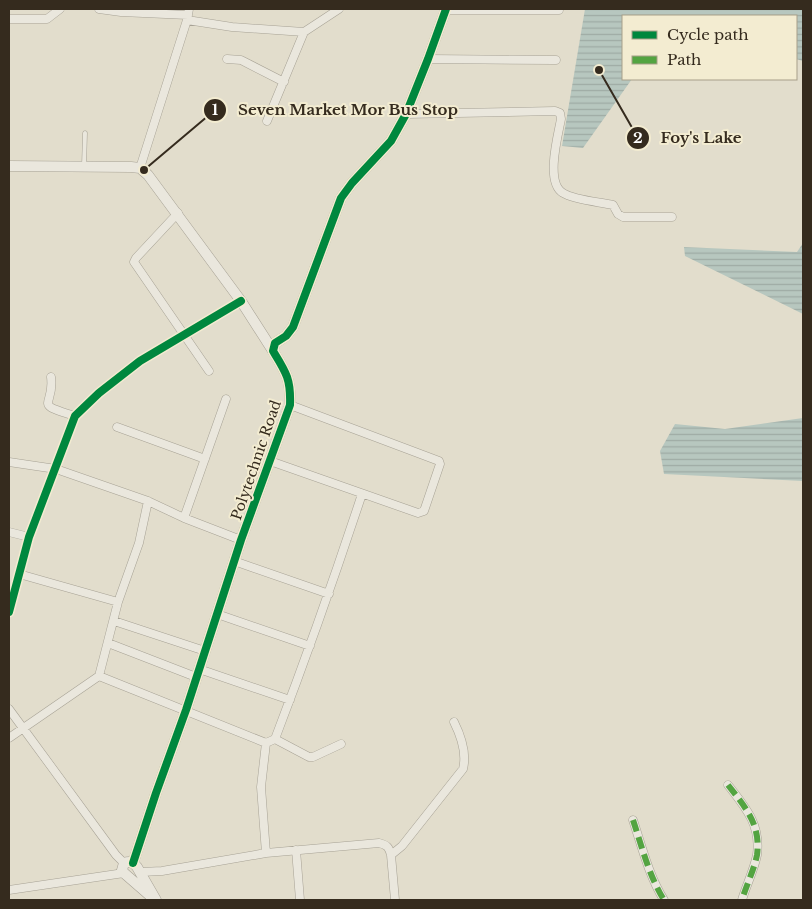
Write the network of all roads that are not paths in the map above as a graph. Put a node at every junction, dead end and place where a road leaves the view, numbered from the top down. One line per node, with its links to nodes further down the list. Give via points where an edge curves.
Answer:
1 (60, 9): 7 (street, via 47,19)
2 (99, 9): 6 (street)
3 (339, 9): 8 (street)
4 (446, 9): 5 (street); 10 (street)
5 (559, 10)
6 (188, 15): 8 (street, via 232,27); 18 (street)
7 (9, 19)
8 (304, 32): 12 (street)
9 (227, 59): 12 (street, via 241,60)
10 (428, 59): 11 (street); 13 (street)
11 (556, 60)
12 (284, 82): 14 (street)
13 (406, 114): 20 (street, via 555,111 560,113 561,119 553,156 556,186 562,193 613,205 623,217); 23 (street, via 391,141 341,198 293,327 275,343)
14 (267, 121)
15 (85, 133): 17 (lane)
16 (9, 166): 17 (street)
17 (84, 166): 18 (street)
18 (140, 168): 19 (street, Polytechnic Road)
19 (178, 213): 21 (street, Polytechnic Road); 22 (street, via 134,262)
20 (672, 217)
21 (240, 301): 22 (street); 23 (street, Polytechnic Road)
22 (183, 334): 24 (street); 28 (street, via 140,360)
23 (273, 351): 27 (street, Polytechnic Road, via 287,372 291,388)
24 (209, 371)
25 (51, 377): 28 (street, via 48,406)
26 (226, 398): 30 (street)
27 (290, 405): 31 (street, Polytechnic Road); 34 (street, via 439,461 421,513)
28 (75, 416): 33 (street)
29 (117, 427): 30 (street)
30 (205, 459): 36 (street)
31 (270, 461): 34 (street); 39 (street, Polytechnic Road)
32 (9, 462): 33 (street)
33 (56, 469): 35 (street); 38 (street)
34 (362, 494): 42 (street)
35 (148, 501): 36 (street); 43 (street, via 139,543)
36 (184, 518): 39 (street)
37 (9, 532): 38 (street)
38 (30, 537): 41 (street)
39 (241, 540): 40 (street, Polytechnic Road)
40 (234, 561): 42 (street); 45 (street, Polytechnic Road)
41 (19, 574): 43 (street); 44 (street)
42 (329, 594): 48 (street)
43 (118, 602): 46 (street)
44 (9, 612)
45 (217, 614): 48 (street); 49 (street, Polytechnic Road)
46 (114, 621): 47 (street); 49 (street)
47 (108, 643): 50 (street); 51 (street)
48 (310, 646): 52 (street)
49 (205, 651): 50 (street, Polytechnic Road)
50 (198, 673): 52 (street); 54 (street, Polytechnic Road)
51 (99, 676): 54 (street); 56 (street)
52 (290, 700): 58 (street)
53 (9, 709): 56 (street)
54 (186, 710): 59 (street); 66 (street, Polytechnic Road)
55 (454, 722): 65 (street, via 462,742 463,769 402,846)
56 (22, 727): 57 (street); 66 (street)
57 (9, 738)
58 (275, 739): 59 (street); 60 (street, via 313,757)
59 (266, 744): 64 (street, via 261,787)
60 (341, 744)
61 (728, 785): 73 (street, via 746,808 757,832 756,856)
62 (634, 820): 72 (street, via 651,873)
63 (296, 850): 64 (street); 65 (street, via 379,843 385,844); 70 (street)
64 (266, 853): 67 (street)
65 (391, 855): 71 (street)
66 (127, 866): 67 (street); 68 (street); 69 (street)
67 (140, 872): 69 (street)
68 (9, 890)
69 (156, 900)
70 (300, 900)
71 (395, 900)
72 (664, 900)
73 (742, 900)

